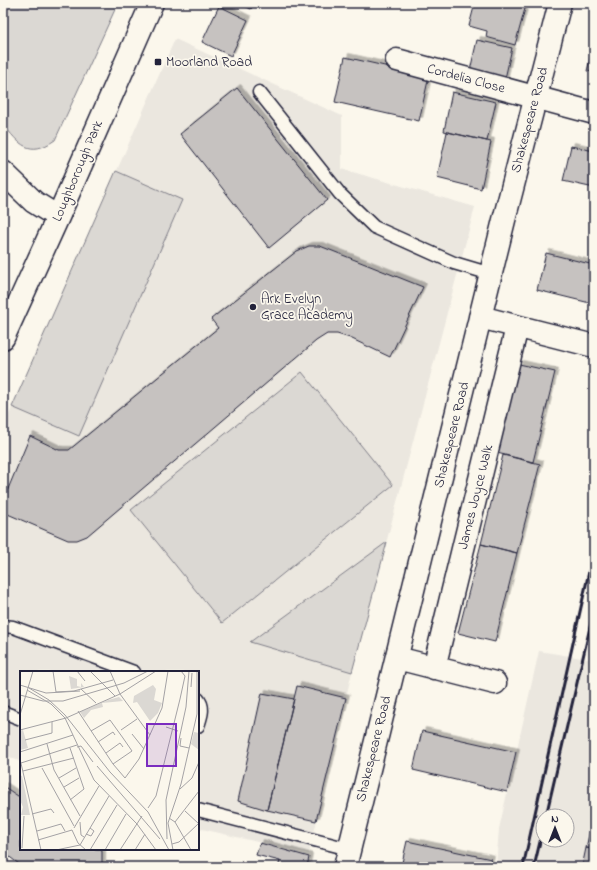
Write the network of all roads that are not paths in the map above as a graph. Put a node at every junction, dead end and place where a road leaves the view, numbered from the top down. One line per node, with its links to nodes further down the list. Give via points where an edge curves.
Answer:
1 (152, 3): 8 (street, Loughborough Park)
2 (560, 3): 5 (street, Shakespeare Road)
3 (397, 60): 5 (street, Cordelia Close)
4 (259, 92): 9 (lane, via 340,194 374,227 454,262)
5 (536, 97): 6 (street, Cordelia Close); 9 (street, Shakespeare Road)
6 (594, 113)
7 (3, 172): 8 (street, via 34,202)
8 (58, 217): 12 (street, Loughborough Park)
9 (491, 274): 10 (street, Shakespeare Road)
10 (480, 317): 11 (street); 15 (street, Shakespeare Road)
11 (517, 327): 13 (street); 16 (street, James Joyce Walk)
12 (3, 338)
13 (594, 346)
14 (3, 626): 17 (lane, via 13,627)
15 (397, 658): 16 (street); 24 (street, Shakespeare Road)
16 (434, 668): 18 (street)
17 (131, 671)
18 (495, 683)
19 (199, 700): 22 (lane, via 203,710)
20 (3, 712): 21 (lane)
21 (20, 719)
22 (199, 723)
23 (199, 810): 24 (lane)
24 (347, 858)

